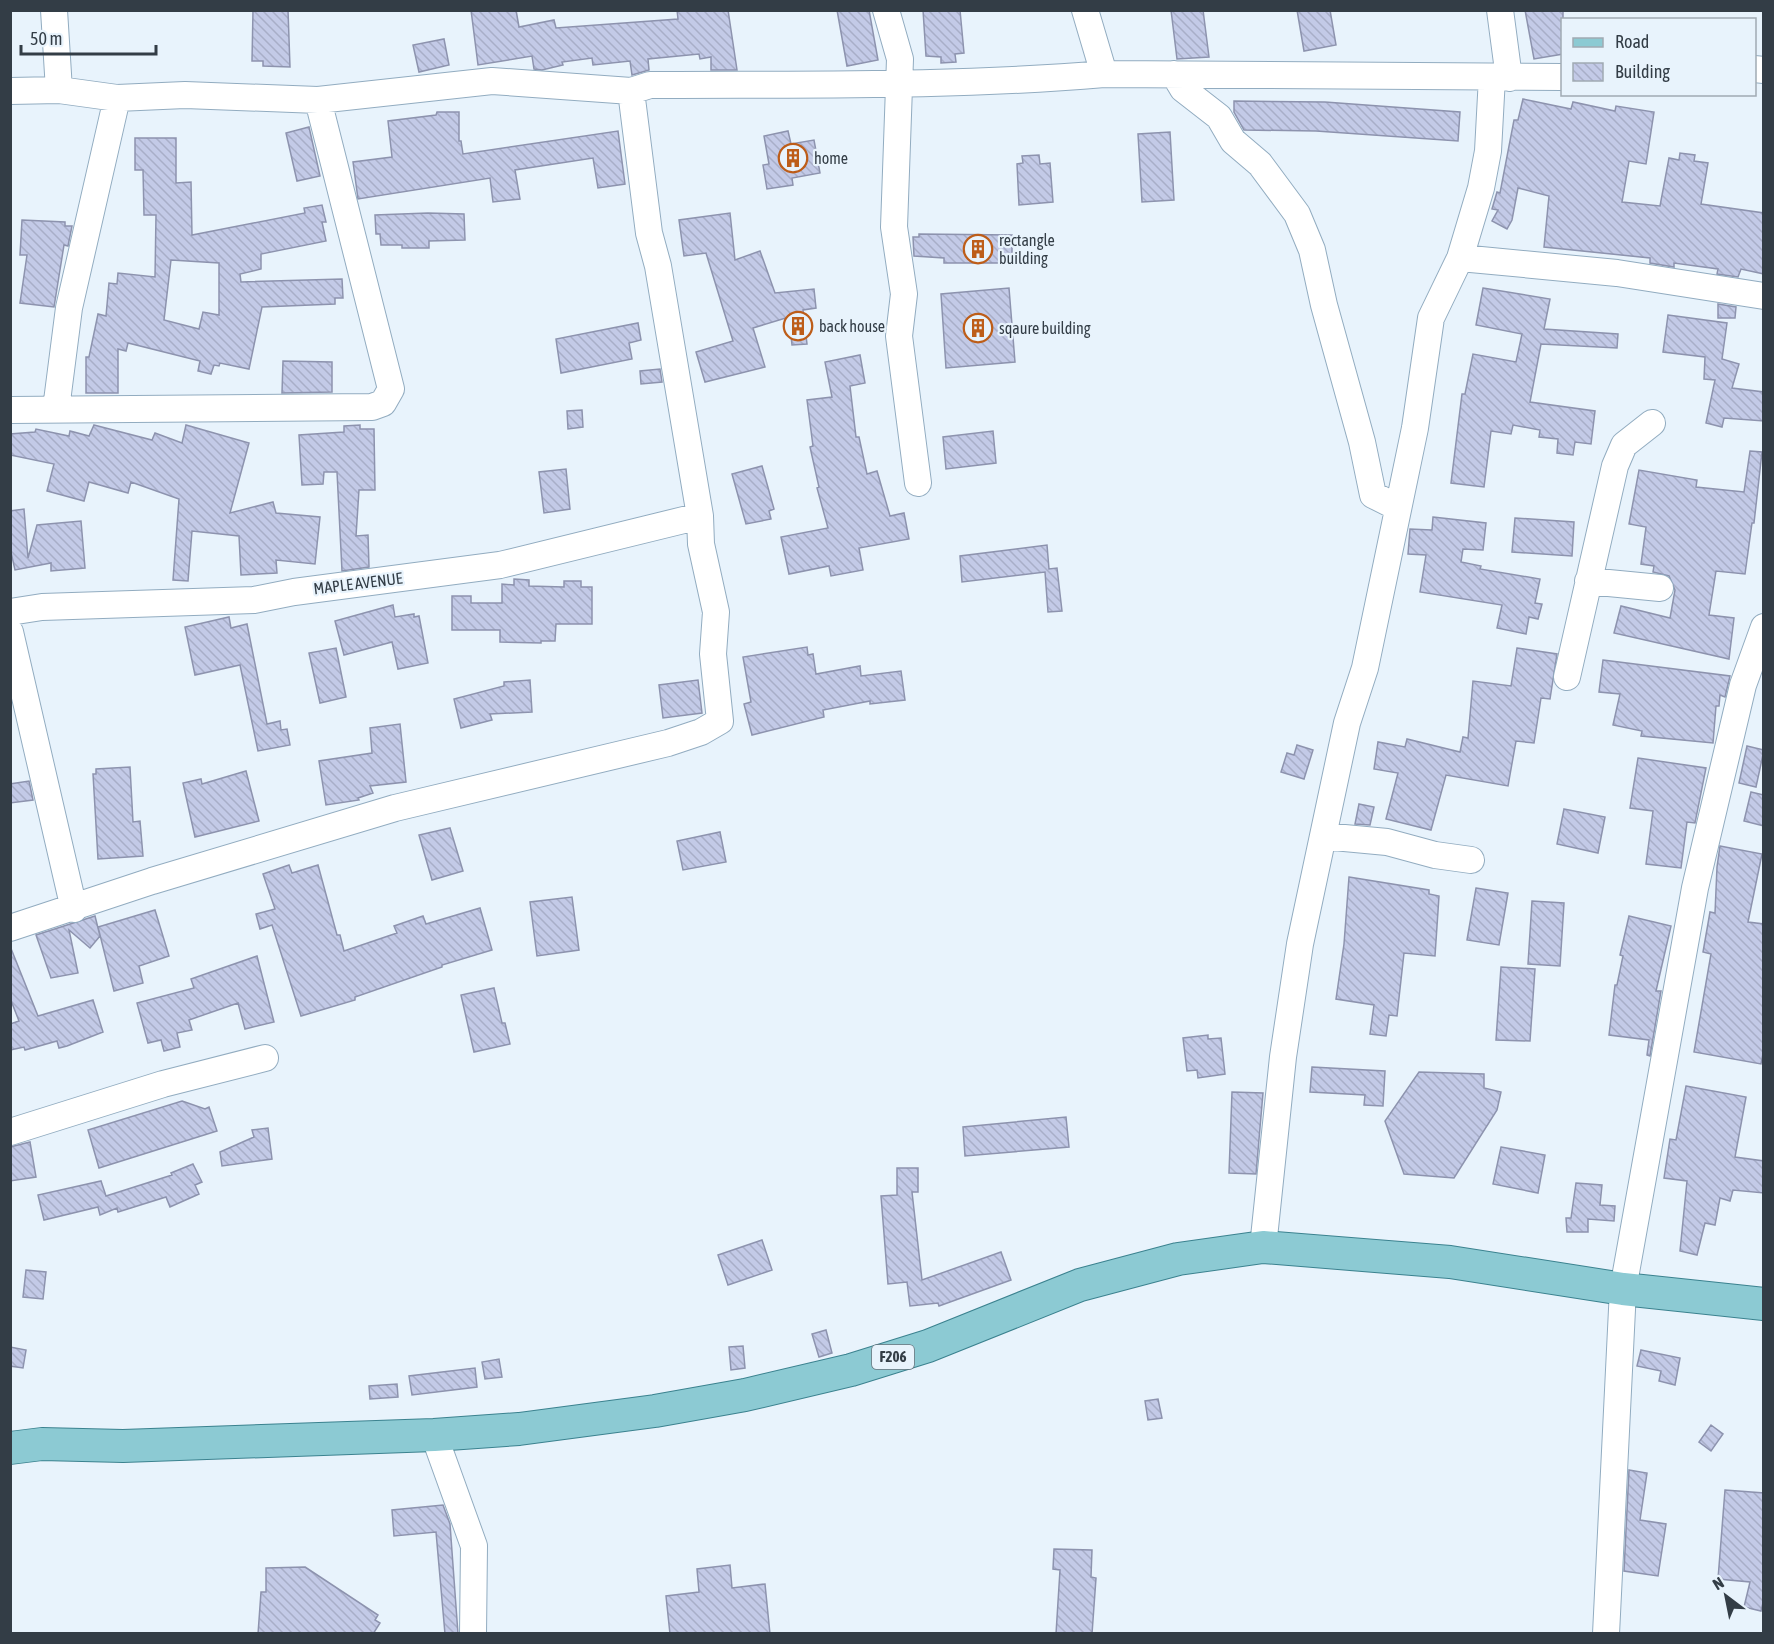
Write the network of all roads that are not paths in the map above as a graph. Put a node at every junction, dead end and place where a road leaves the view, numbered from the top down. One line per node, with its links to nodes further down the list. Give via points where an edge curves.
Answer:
1 (54, 10): 10 (street)
2 (886, 10): 9 (street, via 900,59)
3 (1086, 10): 5 (street)
4 (1500, 10): 7 (street)
5 (1104, 74): 6 (street); 9 (street)
6 (1174, 74): 7 (street); 21 (street, via 1183,88 1219,117 1233,141 1260,164 1297,214 1312,250 1373,495)
7 (1500, 77): 8 (street); 15 (street, via 1488,151)
8 (1561, 77)
9 (901, 84): 12 (street, via 650,85); 20 (street, via 894,227 904,294 899,336)
10 (59, 90): 11 (street); 13 (street)
11 (10, 91)
12 (631, 91): 14 (street, via 492,81); 22 (street, via 649,233 658,266)
13 (117, 98): 14 (street, via 185,95); 17 (street, via 69,308)
14 (318, 100): 17 (street, via 391,388 383,403 372,407)
15 (1460, 258): 16 (street, via 1617,273); 21 (street, via 1431,318 1415,428)
16 (1764, 297)
17 (56, 409): 18 (street)
18 (10, 410)
19 (1652, 423): 23 (street, via 1624,445 1615,466)
20 (918, 483)
21 (1397, 507): 29 (street, via 1365,668 1347,723)
22 (700, 516): 25 (street, MAPLE AVENUE, via 500,564 294,591 254,600 42,606); 31 (street, via 701,544 716,612 713,654 720,721 712,727 668,743 395,808 152,881)
23 (1588, 581): 24 (street); 28 (street)
24 (1660, 588)
25 (10, 612)
26 (1764, 627): 36 (street, via 1743,685 1695,888)
27 (10, 632): 31 (street)
28 (1567, 677)
29 (1323, 836): 30 (street, via 1387,842); 35 (street, via 1300,944 1283,1058)
30 (1471, 860)
31 (74, 909): 32 (street)
32 (10, 928)
33 (265, 1058): 34 (street, via 163,1084)
34 (10, 1132)
35 (1263, 1247): 36 (main road, F206, via 1450,1262); 38 (main road, F206, via 1178,1259 1080,1285 928,1346 851,1370 745,1395 577,1422)
36 (1623, 1289): 37 (main road, F206); 41 (street)
37 (1764, 1304)
38 (434, 1435): 39 (main road, F206, via 123,1446 42,1444); 40 (street, via 474,1546)
39 (10, 1448)
40 (473, 1634)
41 (1606, 1634)

